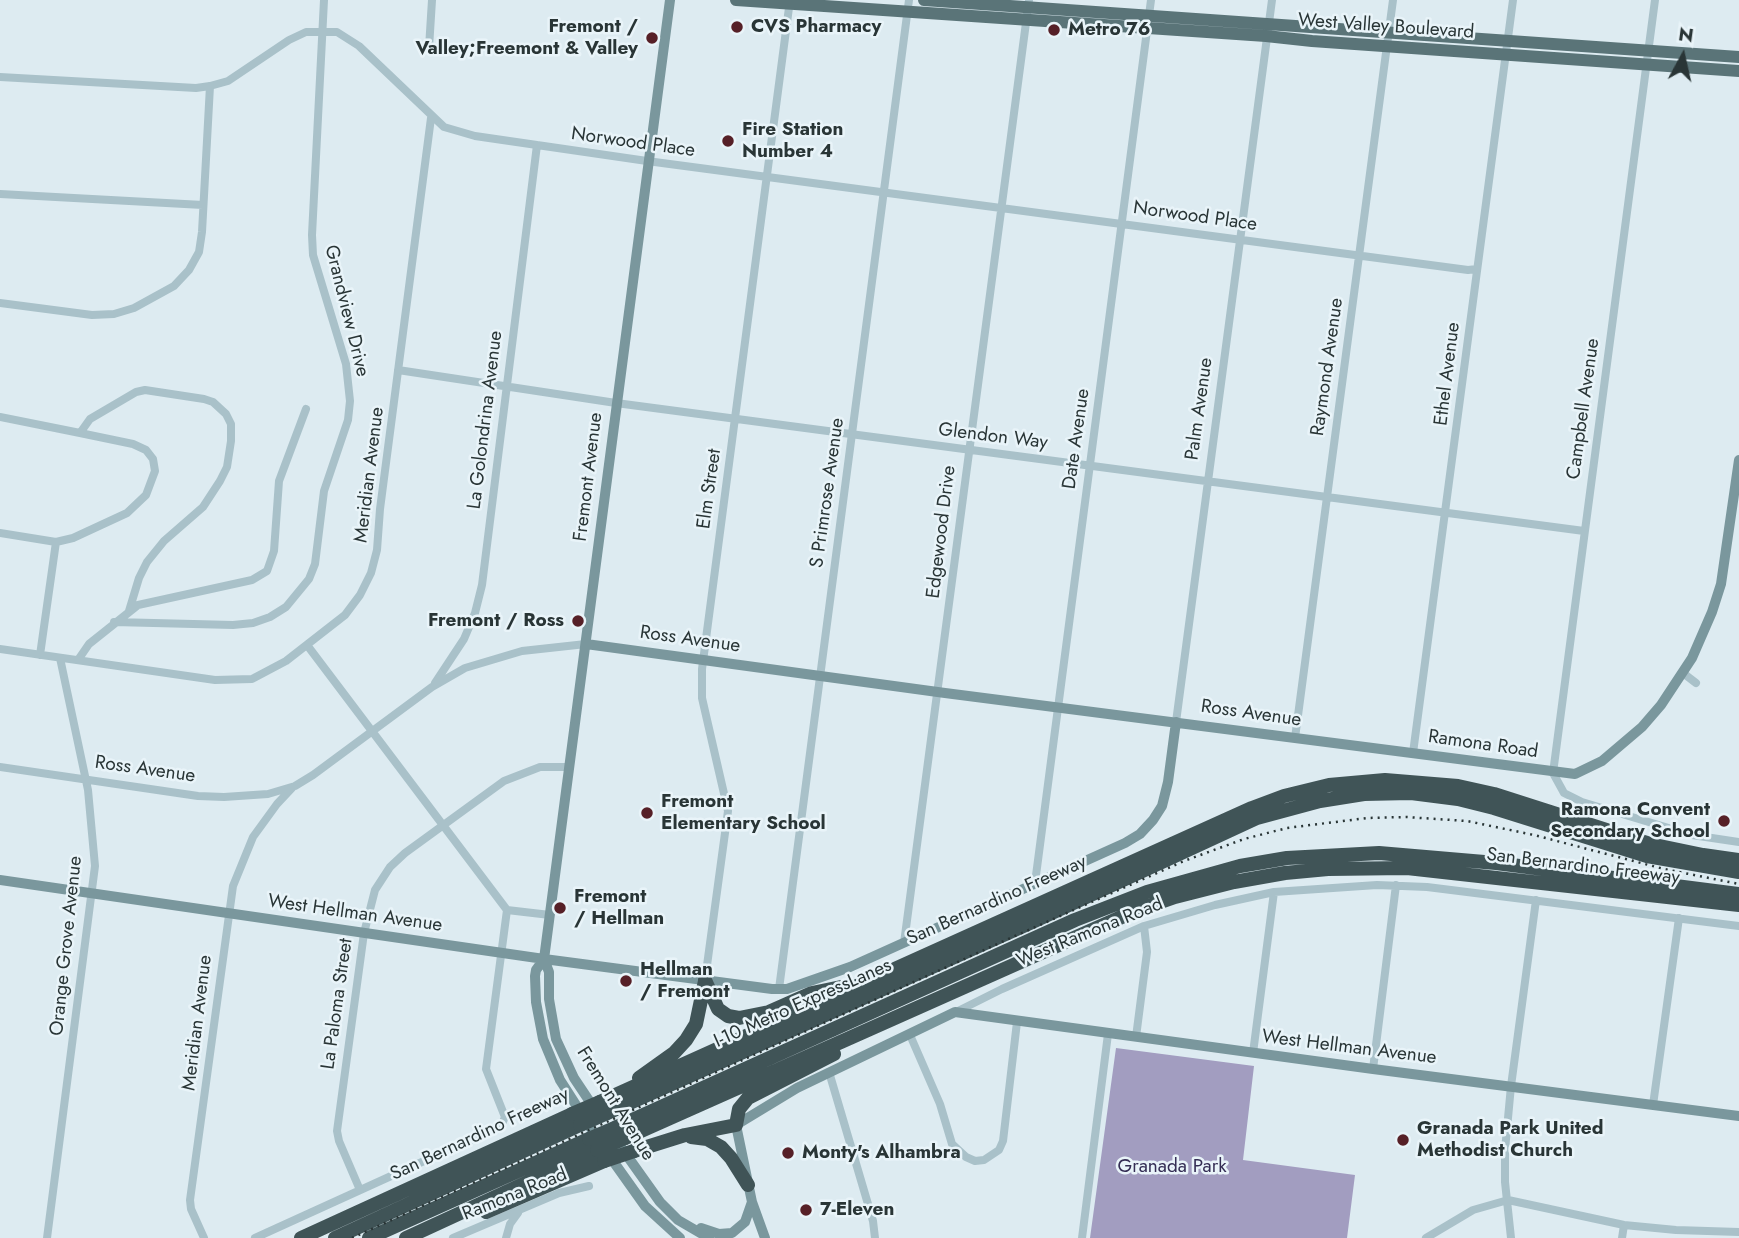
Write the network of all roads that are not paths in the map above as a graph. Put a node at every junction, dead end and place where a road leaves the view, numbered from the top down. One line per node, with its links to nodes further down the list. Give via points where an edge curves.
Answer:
1 (324, 0): 17 (street, Grandview Drive)
2 (432, 0): 21 (street)
3 (670, 0): 31 (street, Fremont Avenue)
4 (736, 0): 11 (main road, West Valley Boulevard)
5 (924, 0): 13 (main road, West Valley Boulevard)
6 (1151, 0): 14 (street, Date Avenue)
7 (1272, 0): 16 (street, Palm Avenue)
8 (1393, 0): 18 (street, Raymond Avenue)
9 (1513, 0): 19 (street, Ethel Avenue)
10 (1656, 0): 22 (street, Campbell Avenue)
11 (790, 2): 12 (main road, West Valley Boulevard); 32 (street, Elm Street)
12 (908, 6): 13 (main road, West Valley Boulevard); 33 (street, S Primrose Avenue)
13 (1027, 9): 14 (main road, West Valley Boulevard); 15 (main road, West Valley Boulevard); 36 (street, Edgewood Drive)
14 (1150, 15): 15 (street, Date Avenue); 16 (main road, West Valley Boulevard)
15 (1148, 29): 16 (main road, West Valley Boulevard); 37 (street, Date Avenue)
16 (1268, 29): 18 (main road, West Valley Boulevard); 20 (main road, West Valley Boulevard); 38 (street, Palm Avenue)
17 (322, 32): 28 (street, via 306,32 289,40 235,77); 29 (street, Norwood Place, via 337,32 359,46); 61 (street, Grandview Drive, via 313,255 346,364 350,401 324,491 316,564 286,607 253,623)
18 (1388, 32): 19 (main road, West Valley Boulevard); 20 (street, Raymond Avenue)
19 (1508, 41): 22 (main road, West Valley Boulevard); 23 (street, Ethel Avenue)
20 (1386, 47): 23 (main road, West Valley Boulevard); 39 (street, Raymond Avenue)
21 (429, 48)
22 (1649, 49): 24 (main road, West Valley Boulevard); 25 (street, Campbell Avenue)
23 (1506, 55): 25 (main road, West Valley Boulevard); 40 (street, Ethel Avenue)
24 (1739, 57)
25 (1646, 65): 26 (main road, West Valley Boulevard); 57 (street, Campbell Avenue)
26 (1739, 71)
27 (0, 77): 28 (street)
28 (210, 86): 35 (street)
29 (431, 118): 30 (street, Norwood Place, via 457,132); 42 (street, Meridian Avenue)
30 (537, 145): 31 (street, Norwood Place); 43 (street, La Golondrina Avenue)
31 (648, 161): 32 (street, Norwood Place); 44 (street, Fremont Avenue)
32 (767, 176): 33 (street, Norwood Place); 47 (street, Elm Street)
33 (884, 192): 36 (street, Norwood Place); 49 (street, S Primrose Avenue)
34 (0, 194): 35 (street)
35 (203, 205): 41 (street, via 199,252 189,270 174,286 134,308 92,315)
36 (1001, 207): 37 (street, Norwood Place); 50 (street, Edgewood Drive)
37 (1122, 223): 38 (street, Norwood Place); 52 (street, Date Avenue)
38 (1241, 239): 39 (street, Norwood Place); 54 (street, Palm Avenue)
39 (1359, 255): 40 (street, Norwood Place); 55 (street, Raymond Avenue)
40 (1478, 269): 56 (street, Ethel Avenue)
41 (0, 303)
42 (398, 370): 43 (street, Glendon Way); 63 (street, Meridian Avenue, via 371,573 345,615)
43 (506, 387): 44 (street, Glendon Way); 72 (street, La Golondrina Avenue, via 482,585 475,613 449,665)
44 (616, 403): 47 (street, Glendon Way); 62 (street, Fremont Avenue)
45 (306, 409): 60 (street, via 279,481 274,551 267,570 252,580 144,603)
46 (0, 417): 48 (street)
47 (736, 419): 49 (street, Glendon Way); 68 (street, Elm Street)
48 (79, 433): 59 (street, via 146,450 155,471 146,495 127,513); 60 (street, via 90,419 145,390 213,402 231,424 228,459 220,481 203,507 152,554)
49 (852, 435): 50 (street, Glendon Way); 70 (street, S Primrose Avenue)
50 (969, 450): 52 (street, Glendon Way); 73 (street, Edgewood Drive)
51 (1739, 460): 53 (street)
52 (1090, 466): 54 (street, Glendon Way); 74 (street, Date Avenue)
53 (1738, 477): 69 (street, via 1719,591)
54 (1208, 481): 55 (street, Glendon Way); 75 (street, Palm Avenue)
55 (1326, 496): 56 (street, Glendon Way); 77 (street, Raymond Avenue)
56 (1446, 512): 57 (street, Glendon Way); 78 (street, Ethel Avenue)
57 (1584, 531): 81 (street, Campbell Avenue)
58 (0, 533): 59 (street)
59 (56, 542): 65 (street)
60 (129, 611): 61 (street)
61 (114, 622): 67 (street, via 89,643)
62 (586, 644): 68 (street, Ross Avenue); 72 (street, Ross Avenue, via 496,658); 80 (street, Fremont Avenue)
63 (307, 645): 67 (street, Meridian Avenue, via 252,679 215,680); 76 (street)
64 (0, 649): 65 (street, Meridian Avenue)
65 (40, 655): 66 (street, Meridian Avenue)
66 (60, 658): 67 (street, Meridian Avenue); 82 (street, Orange Grove Avenue)
67 (78, 660)
68 (704, 660): 70 (street, Ross Avenue); 108 (street, Elm Street, via 702,698 728,811)
69 (1683, 673): 71 (street); 81 (street, via 1642,727 1602,761 1575,774)
70 (820, 676): 73 (street, Ross Avenue); 111 (street, S Primrose Avenue)
71 (1696, 683)
72 (432, 687): 76 (street, Ross Avenue)
73 (937, 691): 74 (street, Ross Avenue); 105 (street, Edgewood Drive)
74 (1058, 707): 75 (street, Ross Avenue); 91 (street, Date Avenue)
75 (1176, 722): 77 (street, Ross Avenue); 91 (street, Palm Avenue, via 1166,795 1153,820 1125,843)
76 (373, 732): 83 (street, Ross Avenue); 84 (street)
77 (1294, 738): 78 (street, Ross Avenue)
78 (1413, 753): 81 (street, Ramona Road)
79 (0, 767): 82 (street, Ross Avenue)
80 (569, 767): 84 (street, La Paloma Street, via 540,767 514,775); 100 (street, Fremont Avenue)
81 (1553, 773): 85 (street, Ramona Road, via 1564,793 1582,802 1692,835)
82 (84, 780): 83 (street, Ross Avenue, via 211,797 268,794); 94 (street, Orange Grove Avenue, via 95,866)
83 (295, 786): 99 (street, Meridian Avenue, via 247,847)
84 (443, 824): 98 (street); 104 (street, La Paloma Street, via 384,874 372,897)
85 (1739, 842)
86 (1271, 860): 90 (highway); 95 (highway, I-10 Metro ExpressLanes, via 1344,854 1430,856); 121 (highway, I-10 Metro ExpressLanes, via 1199,876 1112,905)
87 (1739, 860): 109 (highway, San Bernardino Freeway, via 1650,844 1458,786 1385,780 1329,785 1252,808)
88 (1739, 872): 123 (highway, I-10 Metro ExpressLanes, via 1647,856 1458,799 1411,793 1320,801 1257,818 1032,922)
89 (0, 880): 94 (street, West Hellman Avenue)
90 (1234, 882): 97 (highway, San Bernardino Freeway, via 1285,873 1407,868); 110 (highway, San Bernardino Freeway, via 1135,911)
91 (1035, 883): 105 (street)
92 (1396, 885): 93 (street, West Ramona Road); 96 (street, West Ramona Road); 118 (street)
93 (1274, 892): 102 (street, West Ramona Road); 117 (street)
94 (91, 894): 99 (street, West Hellman Avenue); 143 (street, Orange Grove Avenue)
95 (1739, 894)
96 (1536, 900): 101 (street, West Ramona Road); 122 (street)
97 (1739, 905)
98 (507, 910): 100 (street); 106 (street)
99 (228, 913): 104 (street, West Hellman Avenue); 144 (street, Meridian Avenue, via 190,1200)
100 (550, 915): 107 (street, Fremont Avenue)
101 (1679, 918): 103 (street, West Ramona Road); 124 (street)
102 (1144, 926): 112 (street, West Ramona Road); 116 (street, via 1147,952)
103 (1739, 926)
104 (364, 933): 106 (street, West Hellman Avenue); 135 (street, La Paloma Street, via 337,1131)
105 (904, 943): 111 (street, via 802,985)
106 (500, 953): 107 (street, West Hellman Avenue); 135 (street, via 486,1069 504,1122)
107 (544, 959): 108 (street, West Hellman Avenue); 139 (street, Fremont Avenue, via 554,1029 569,1068 649,1190); 152 (street, Fremont Avenue, via 536,970 536,1002 555,1070 645,1206)
108 (705, 979): 109 (highway, via 718,1009 739,1018 769,1012 812,993); 111 (street); 123 (highway, via 696,1024 686,1040)
109 (866, 982): 123 (highway, San Bernardino Freeway)
110 (966, 986): 119 (highway, San Bernardino Freeway); 127 (highway, via 748,1098 739,1109)
111 (779, 989)
112 (955, 1012): 113 (street, West Hellman Avenue); 115 (street, West Ramona Road)
113 (1017, 1021): 114 (street, West Hellman Avenue); 115 (street, via 1003,1142 984,1160 966,1157 952,1144)
114 (1108, 1034): 116 (street, West Hellman Avenue); 156 (street)
115 (910, 1035): 120 (street, West Ramona Road)
116 (1136, 1037): 117 (street, West Hellman Avenue)
117 (1254, 1053): 118 (street, West Hellman Avenue)
118 (1373, 1069): 122 (street, West Hellman Avenue)
119 (774, 1071): 121 (highway); 128 (highway, San Bernardino Freeway)
120 (829, 1072): 127 (street, West Ramona Road); 155 (street)
121 (720, 1080): 128 (highway, I-10 Metro ExpressLanes)
122 (1511, 1086): 124 (street, West Hellman Avenue); 136 (street)
123 (606, 1104): 126 (highway, I-10 Metro ExpressLanes, bridge)
124 (1653, 1105): 125 (street, West Hellman Avenue)
125 (1739, 1116)
126 (576, 1120): 130 (highway, San Bernardino Freeway); 132 (highway, I-10 Metro ExpressLanes)
127 (736, 1125): 129 (highway); 133 (street)
128 (621, 1133): 131 (highway, San Bernardino Freeway, bridge)
129 (679, 1137): 131 (highway, bridge, via 634,1151); 133 (highway, via 707,1139 721,1147)
130 (499, 1149): 132 (highway); 146 (highway, San Bernardino Freeway)
131 (596, 1150): 148 (highway); 149 (highway, San Bernardino Freeway)
132 (468, 1178): 147 (highway, I-10 Metro ExpressLanes)
133 (748, 1185): 137 (street)
134 (589, 1186): 138 (street, Ramona Road)
135 (360, 1190): 145 (street)
136 (1508, 1200): 140 (street); 157 (street, via 1473,1210); 158 (street)
137 (752, 1202): 139 (street, via 745,1222 732,1233 719,1234); 154 (street)
138 (521, 1209): 150 (street, Ramona Road); 151 (street)
139 (678, 1220): 153 (street, Fremont Avenue)
140 (1624, 1225): 142 (street); 159 (street)
141 (1739, 1232): 142 (street)
142 (1726, 1235)
143 (47, 1238)
144 (204, 1238)
145 (256, 1238)
146 (301, 1238)
147 (335, 1238)
148 (369, 1238)
149 (406, 1238)
150 (453, 1238)
151 (506, 1238)
152 (680, 1238)
153 (709, 1238)
154 (765, 1238)
155 (875, 1238)
156 (1082, 1238)
157 (1426, 1238)
158 (1511, 1238)
159 (1622, 1238)

